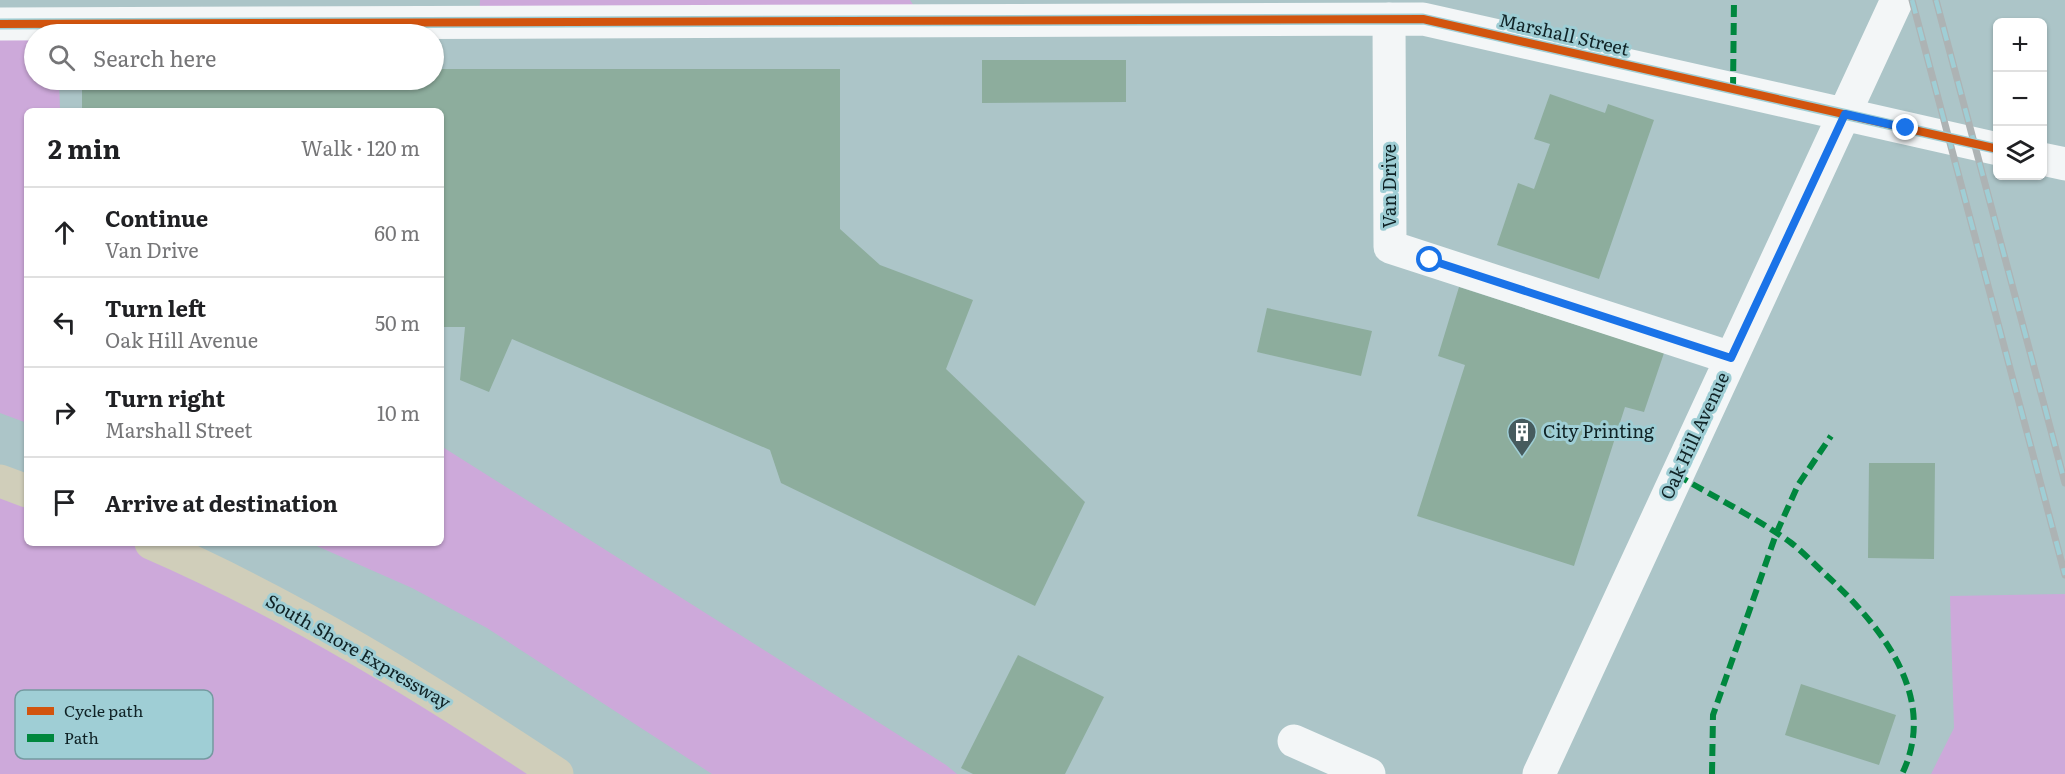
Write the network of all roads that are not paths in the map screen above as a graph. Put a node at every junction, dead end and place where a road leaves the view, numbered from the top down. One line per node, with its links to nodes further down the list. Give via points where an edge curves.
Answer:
1 (1897, 0): 6 (street, Oak Hill Avenue)
2 (1423, 9): 4 (street, Marshall Street); 6 (street, Marshall Street)
3 (1170, 10): 4 (street, Marshall Street); 5 (street, Marshall Street)
4 (1389, 19): 10 (street, Van Drive, via 1390,247)
5 (0, 24)
6 (1845, 114): 7 (street, Marshall Street); 10 (street, Oak Hill Avenue)
7 (1993, 148)
8 (2047, 160): 9 (street)
9 (2065, 164)
10 (1731, 358): 17 (street, Oak Hill Avenue)
11 (0, 481): 12 (highway)
12 (24, 490)
13 (157, 546): 15 (highway, South Shore Expressway, via 312,622)
14 (1294, 741): 16 (street)
15 (557, 774)
16 (1369, 774)
17 (1539, 774)

